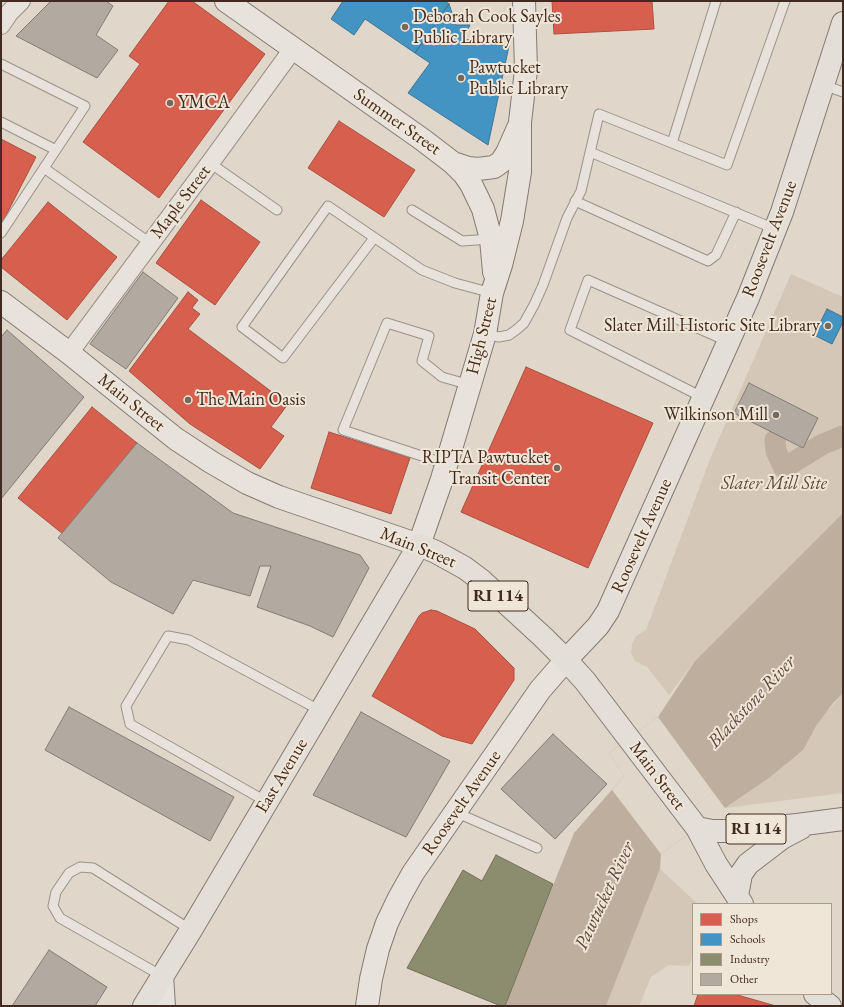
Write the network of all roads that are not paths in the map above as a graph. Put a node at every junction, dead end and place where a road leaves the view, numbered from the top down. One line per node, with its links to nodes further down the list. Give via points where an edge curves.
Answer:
1 (21, 1): 7 (street)
2 (524, 1): 12 (main road, High Street, via 526,70)
3 (716, 1): 13 (lane)
4 (785, 1): 13 (lane, via 727,165)
5 (230, 2): 8 (main road, Summer Street)
6 (843, 23): 10 (main road, Roosevelt Avenue)
7 (1, 25)
8 (293, 49): 16 (street, Maple Street); 17 (main road, Summer Street)
9 (1, 64): 14 (lane, via 85,106)
10 (833, 88): 23 (main road, Roosevelt Avenue)
11 (1, 122): 14 (lane)
12 (520, 122): 17 (main road, High Street, via 507,153 494,167 478,169); 28 (main road, High Street, via 520,172 512,221)
13 (672, 143): 15 (lane, via 599,114)
14 (56, 150): 18 (lane)
15 (590, 152): 19 (lane, via 581,191); 22 (lane)
16 (210, 163): 20 (lane); 27 (street, Maple Street)
17 (453, 163): 26 (main road, Summer Street, via 464,174 477,195)
18 (44, 168): 24 (lane); 27 (lane)
19 (575, 201): 22 (lane, via 708,261 716,255); 30 (lane, via 543,285 524,323 509,335 499,337)
20 (277, 210)
21 (412, 210): 26 (lane, via 462,241)
22 (736, 212): 23 (lane)
23 (776, 229): 31 (main road, Roosevelt Avenue)
24 (1, 234)
25 (374, 238): 25 (lane, via 328,206 242,327 283,358); 28 (lane, via 422,270)
26 (491, 239): 28 (main road, Summer Street, via 494,271)
27 (150, 243): 32 (street, Maple Street)
28 (492, 293): 30 (main road, High Street)
29 (1, 302): 32 (main road, Main Street)
30 (485, 334): 33 (main road, High Street)
31 (728, 342): 34 (main road, Roosevelt Avenue); 34 (lane, via 588,280 570,330)
32 (69, 353): 36 (main road, Main Street, via 191,450 247,483 299,505)
33 (470, 384): 35 (main road, High Street); 35 (lane, via 442,377 422,361 429,336 387,323 343,430)
34 (704, 398): 37 (main road, Roosevelt Avenue, via 608,611 598,626)
35 (446, 464): 36 (main road, High Street)
36 (419, 545): 37 (main road, Main Street / RI 114, via 451,559 470,572); 38 (main road, East Avenue)
37 (566, 660): 40 (main road, Roosevelt Avenue, via 540,690); 43 (main road, Main Street / RI 114)
38 (320, 711): 39 (main road, East Avenue); 39 (lane, via 189,640 168,636 126,706 130,724)
39 (267, 802): 46 (main road, East Avenue)
40 (455, 812): 44 (lane); 51 (main road, Roosevelt Avenue, via 413,873 387,923 378,949)
41 (843, 819): 42 (main road, RI 114)
42 (816, 823): 43 (main road, RI 114, via 734,832); 45 (main road, via 782,838 748,864 741,874)
43 (697, 828): 45 (main road, Main Street, via 716,864)
44 (537, 848)
45 (740, 900)
46 (191, 930): 47 (main road, East Avenue); 47 (lane, via 93,868 80,867 69,873 56,892 53,906 60,918)
47 (162, 976): 49 (main road, East Avenue); 50 (main road)
48 (816, 995): 52 (main road)
49 (144, 1006)
50 (164, 1006)
51 (367, 1006)
52 (830, 1006)

